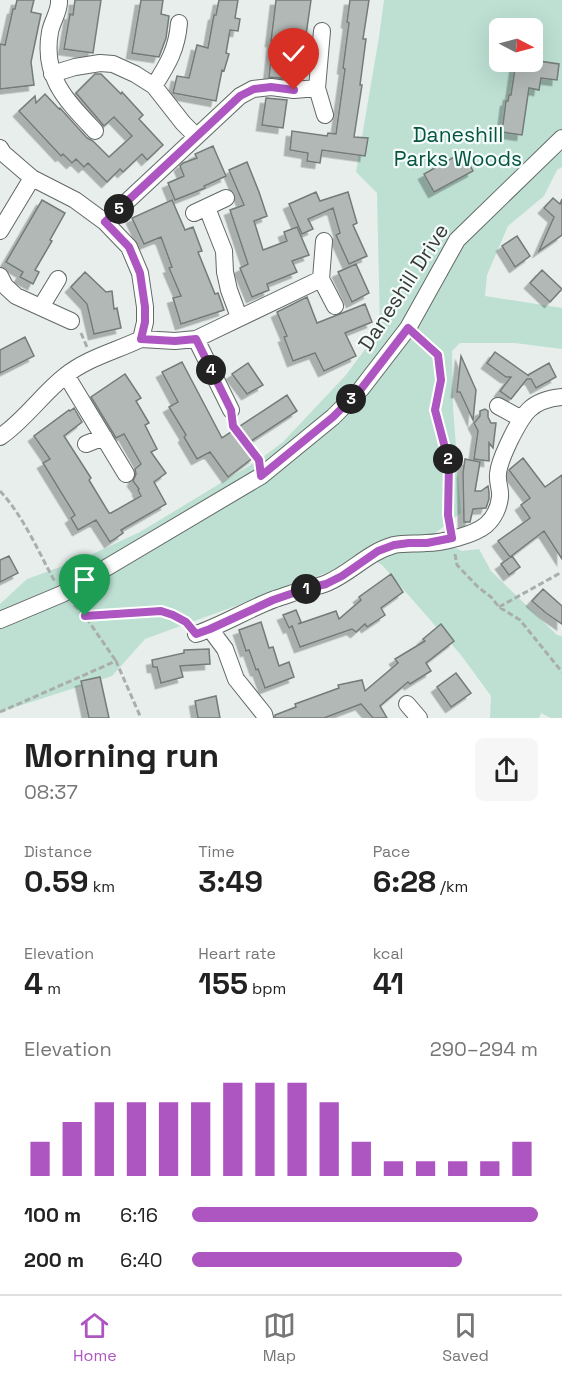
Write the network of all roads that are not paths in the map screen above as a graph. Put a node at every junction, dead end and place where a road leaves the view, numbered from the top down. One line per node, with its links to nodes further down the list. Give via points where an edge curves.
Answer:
1 (59, 0): 4 (street, via 48,49)
2 (179, 23): 5 (street, via 178,40 169,63)
3 (322, 31): 6 (street)
4 (52, 74): 5 (street, via 75,67 113,64); 8 (street, via 60,92)
5 (154, 86): 9 (street)
6 (317, 88): 7 (street); 9 (street, via 254,89 240,96)
7 (325, 115)
8 (95, 130)
9 (196, 136): 14 (street)
10 (562, 138): 35 (street, Daneshill Drive, via 457,240 408,328 361,389 333,417 261,476 62,594)
11 (0, 148): 12 (street)
12 (32, 178): 14 (street, via 75,200); 15 (street)
13 (226, 198): 22 (street, via 200,210 224,250 229,290)
14 (105, 222): 24 (street, via 129,247 140,273 145,307)
15 (0, 231)
16 (324, 241): 19 (street)
17 (0, 276): 21 (street, via 16,296)
18 (58, 279): 21 (street)
19 (321, 279): 20 (street); 22 (street)
20 (334, 306)
21 (41, 307): 23 (street)
22 (239, 317): 25 (street)
23 (71, 321)
24 (141, 339): 25 (street); 26 (street, via 92,359)
25 (196, 339): 29 (street)
26 (66, 375): 31 (street); 32 (street)
27 (562, 397): 30 (street, via 540,402)
28 (498, 406): 30 (street)
29 (231, 410)
30 (520, 418): 37 (street, via 502,458 498,475 500,496 488,524 452,538 394,545 378,551 326,584 273,600 203,631 225,649 236,678)
31 (0, 437)
32 (104, 437): 33 (street); 34 (street)
33 (86, 444)
34 (126, 474)
35 (0, 620)
36 (407, 704): 38 (street)
37 (266, 718)
38 (419, 718)

